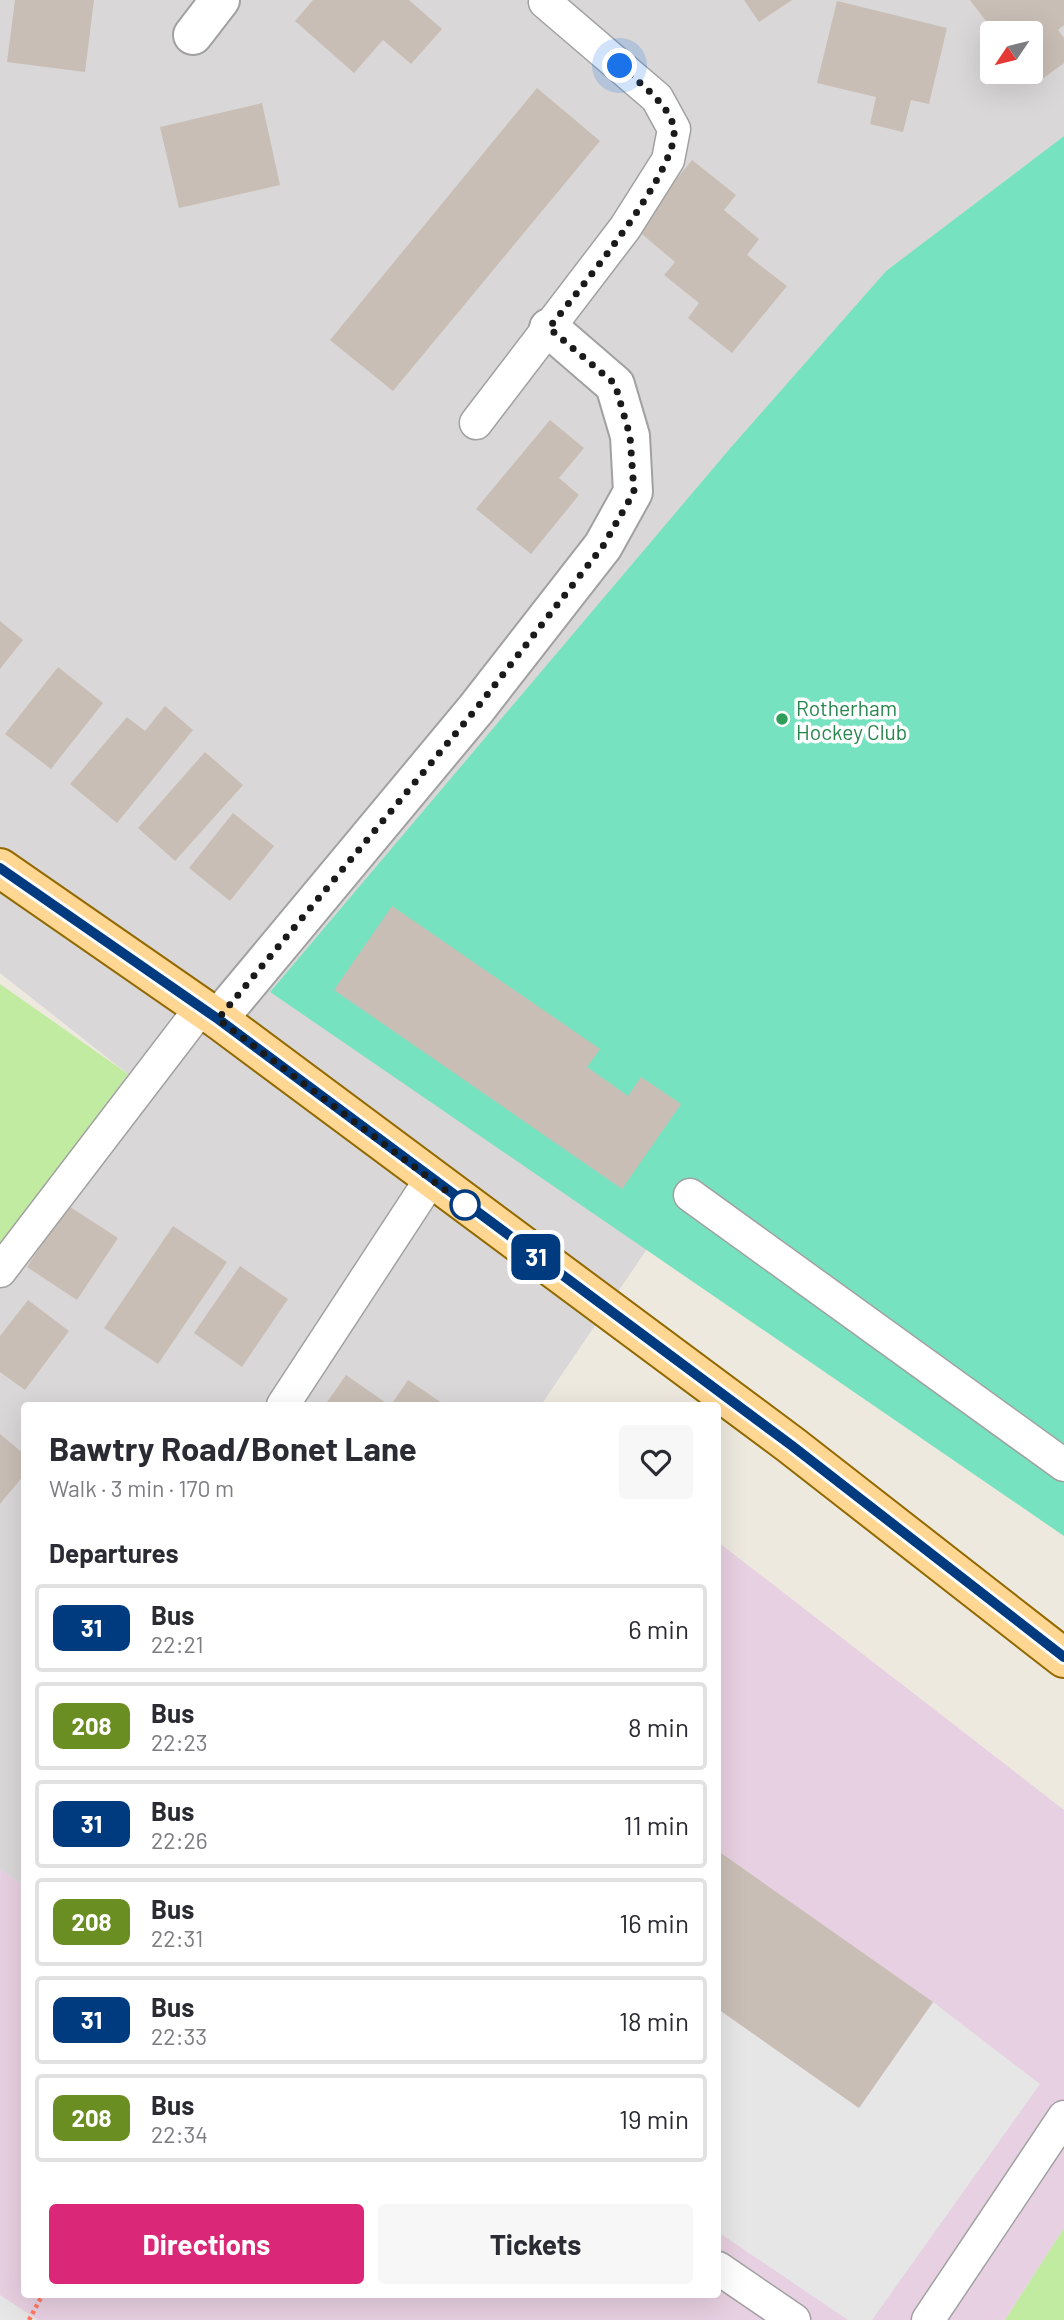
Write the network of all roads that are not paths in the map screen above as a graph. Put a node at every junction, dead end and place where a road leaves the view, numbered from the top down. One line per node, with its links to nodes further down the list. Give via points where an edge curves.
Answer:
1 (220, 0): 3 (street)
2 (545, 2): 4 (lane, via 657,98 674,129 668,160 625,228)
3 (193, 35)
4 (549, 328): 5 (lane); 7 (street, via 615,384 630,436 634,492 603,546 485,698)
5 (476, 424)
6 (0, 868): 7 (main road)
7 (210, 1014): 8 (main road); 10 (lane)
8 (432, 1179): 11 (lane); 13 (main road, via 791,1445)
9 (690, 1195): 12 (lane)
10 (0, 1271)
11 (285, 1402)
12 (1064, 1465)
13 (1064, 1658)
14 (1064, 2116): 17 (lane)
15 (721, 2270): 16 (lane)
16 (794, 2320)
17 (928, 2320)

